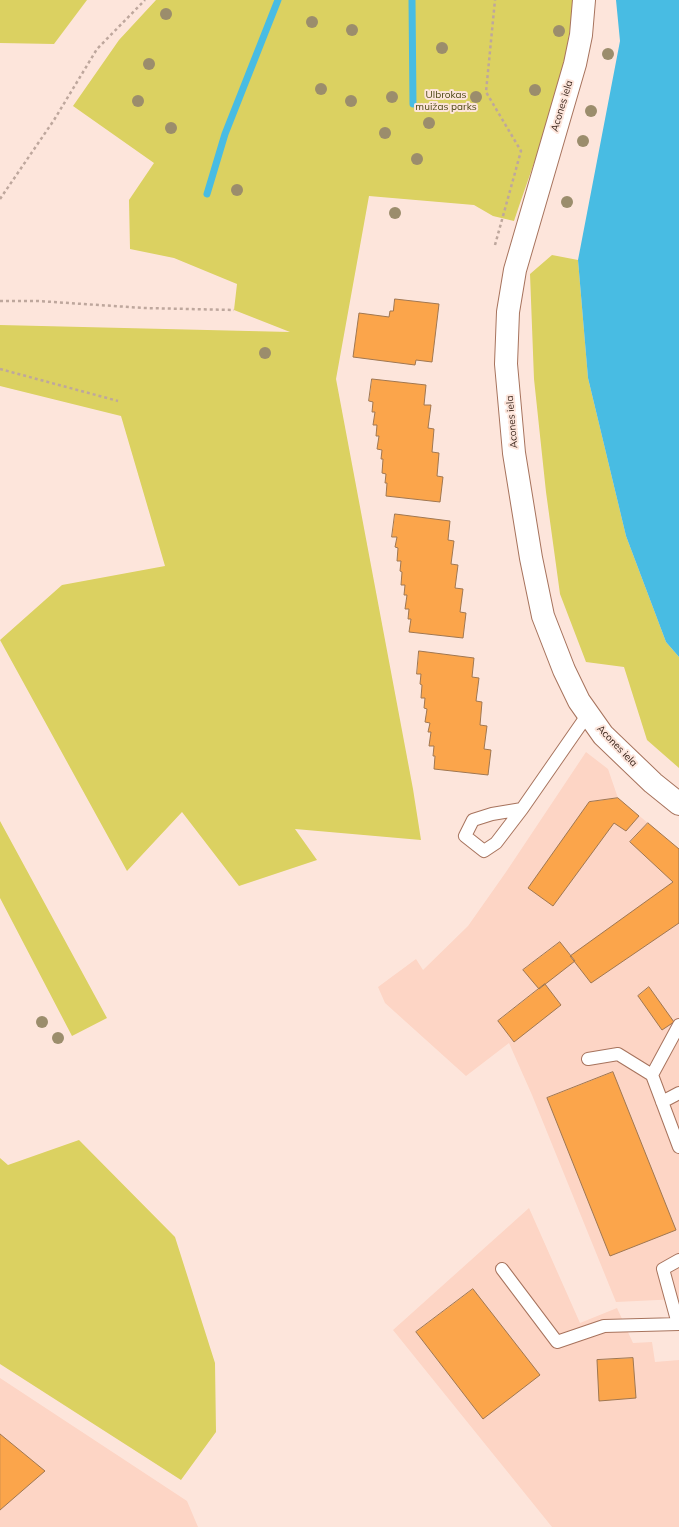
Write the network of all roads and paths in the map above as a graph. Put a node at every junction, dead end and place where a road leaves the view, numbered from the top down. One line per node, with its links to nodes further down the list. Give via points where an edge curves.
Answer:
1 (145, 0): 4 (path, via 97,49 54,120)
2 (495, 0): 5 (path, via 486,92 521,151)
3 (584, 0): 10 (street, Acones iela, via 575,64 515,270 508,312 506,364 514,453 543,616 564,670)
4 (0, 199)
5 (495, 245)
6 (0, 301): 7 (path)
7 (234, 310)
8 (0, 369): 9 (path)
9 (118, 401)
10 (588, 714): 11 (street, Acones iela, via 603,735); 12 (lane)
11 (679, 804)
12 (522, 808)
13 (679, 1025): 15 (lane)
14 (588, 1059): 15 (lane, via 618,1054)
15 (652, 1075): 17 (lane)
16 (679, 1093): 17 (lane)
17 (662, 1102): 18 (lane)
18 (679, 1147)
19 (679, 1260): 21 (lane, via 663,1269)
20 (502, 1269): 21 (lane, via 557,1342 604,1326)
21 (679, 1324)

